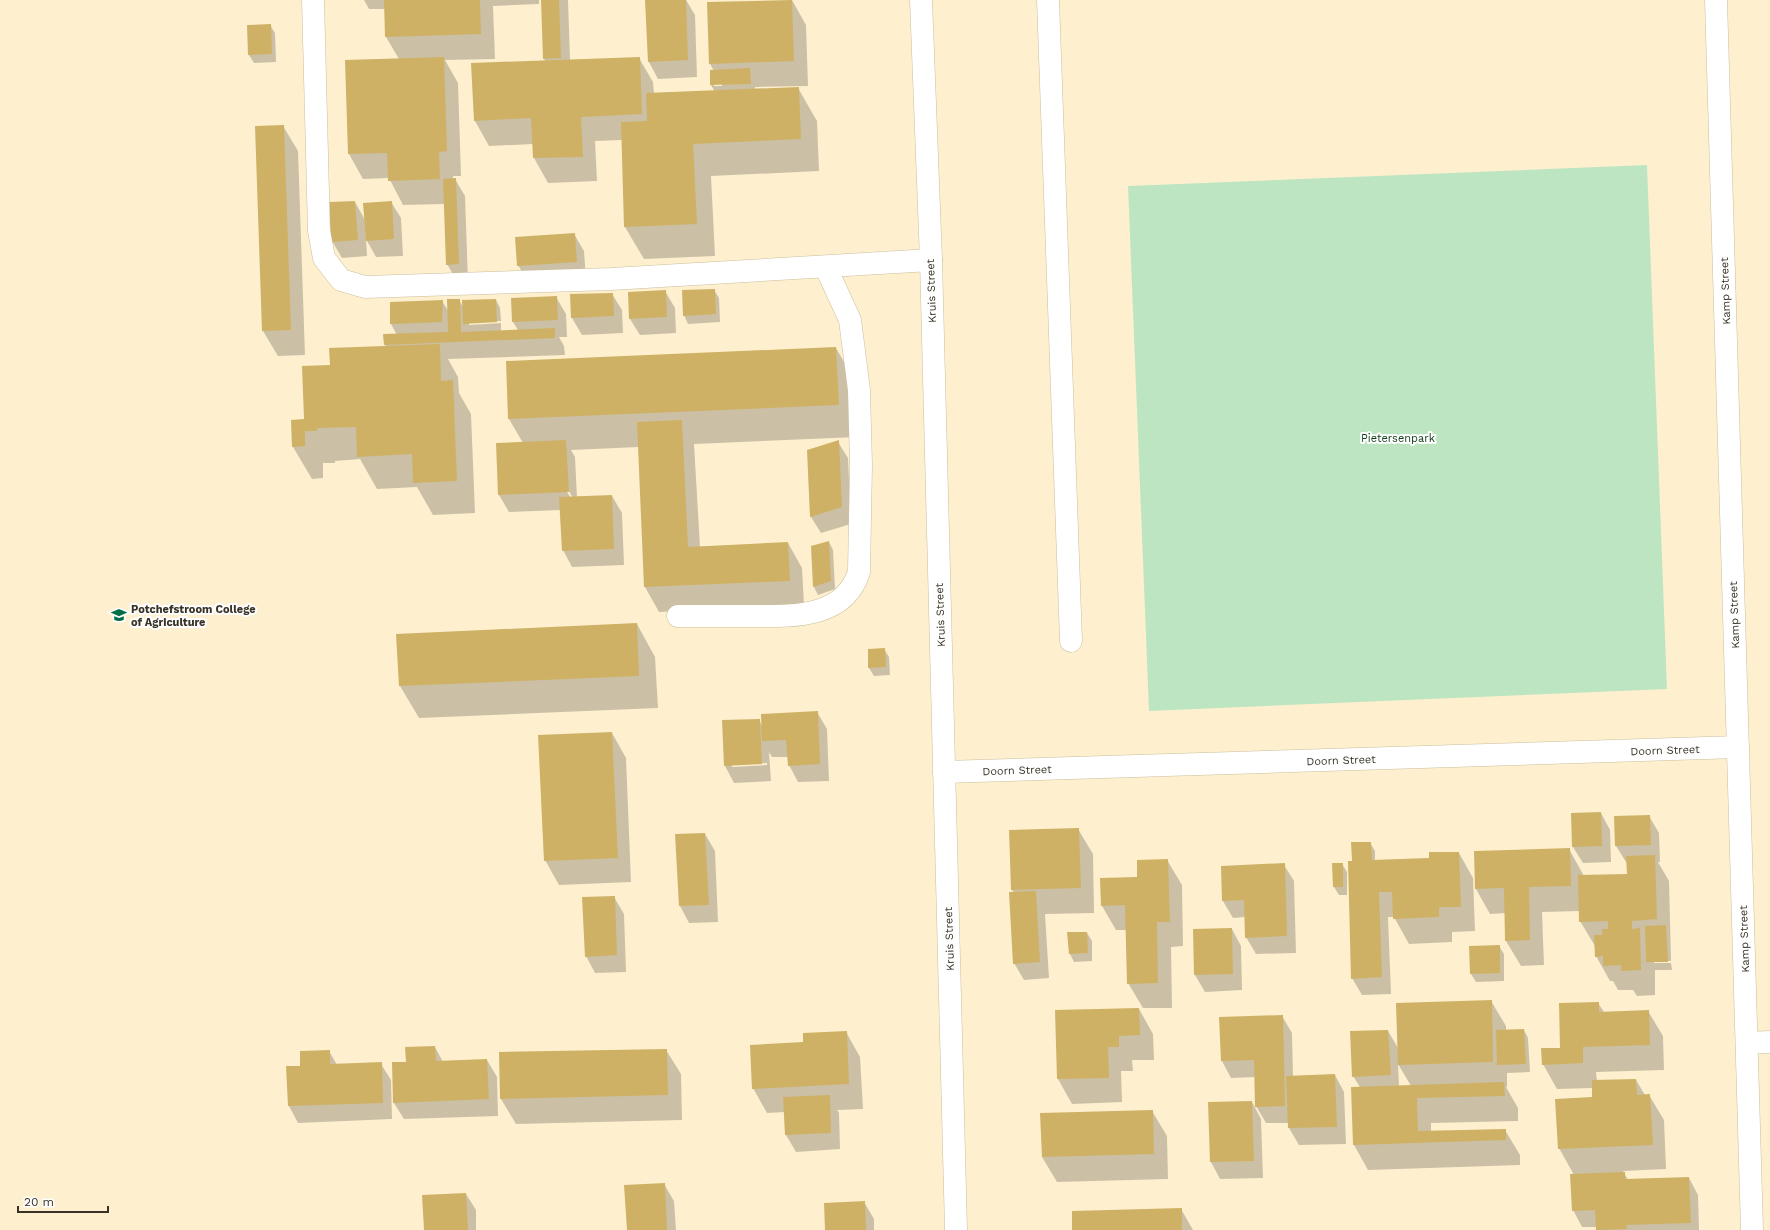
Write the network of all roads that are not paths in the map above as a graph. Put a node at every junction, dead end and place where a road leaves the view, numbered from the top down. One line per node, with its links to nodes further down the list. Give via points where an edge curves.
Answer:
1 (313, 0): 6 (street, via 319,231 324,258 341,280 364,287 611,279)
2 (921, 0): 5 (street, Kruis Street)
3 (1048, 0): 8 (street)
4 (1716, 0): 9 (street, Kamp Street)
5 (931, 260): 6 (street); 10 (street, Kruis Street)
6 (826, 268): 7 (street, via 850,320 859,390 859,572 855,583 848,594 824,609 792,616)
7 (678, 616)
8 (1071, 641)
9 (1738, 747): 10 (street, Doorn Street); 12 (street, Kamp Street)
10 (944, 772): 13 (street, Kruis Street)
11 (1770, 1042): 12 (street)
12 (1747, 1043): 14 (street, Kamp Street)
13 (956, 1230)
14 (1752, 1230)

